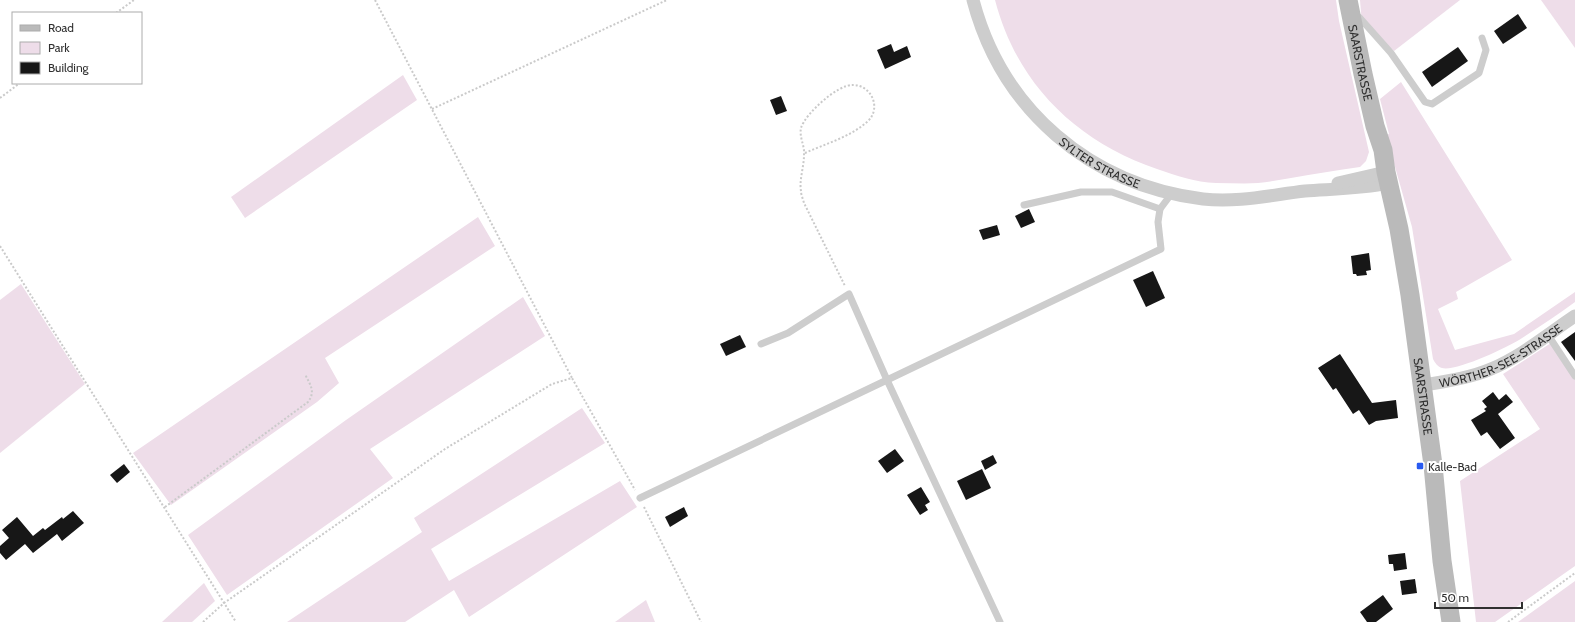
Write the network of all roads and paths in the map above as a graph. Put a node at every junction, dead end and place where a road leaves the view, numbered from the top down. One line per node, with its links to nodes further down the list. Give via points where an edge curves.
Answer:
1 (134, 0): 6 (path)
2 (376, 0): 10 (path)
3 (666, 0): 10 (path)
4 (973, 0): 13 (street, SYLTER STRASSE, via 995,58 1013,89 1036,117 1064,142 1098,165 1125,178)
5 (1349, 7): 7 (lane, via 1391,53 1425,102 1432,104 1479,73 1486,50); 12 (main road, SAARSTRASSE)
6 (117, 12)
7 (1482, 38)
8 (19, 84): 9 (path)
9 (0, 98)
10 (432, 109): 23 (path)
11 (805, 153): 11 (path, via 801,129 810,112 839,90 853,85 863,87 875,103 874,113 868,121 856,130); 17 (path, via 801,191 804,203)
12 (1388, 178): 13 (street, SYLTER STRASSE, via 1247,199 1203,199); 25 (main road, SAARSTRASSE, via 1410,295)
13 (1172, 193): 15 (lane)
14 (1024, 205): 15 (lane, via 1081,192 1112,192)
15 (1160, 210): 24 (lane, via 1158,222 1161,249)
16 (0, 246): 27 (path)
17 (848, 294): 20 (lane, via 788,333); 24 (lane)
18 (1575, 316): 19 (street, WÖRTHER-SEE-STRASSE)
19 (1548, 335): 22 (lane); 25 (street, WÖRTHER-SEE-STRASSE, via 1491,369)
20 (761, 344)
21 (305, 374): 27 (path, via 312,388 312,397 308,402)
22 (1575, 376)
23 (572, 378): 26 (path); 29 (path, via 552,384 445,448)
24 (887, 380): 26 (lane); 33 (lane)
25 (1422, 385): 34 (main road, SAARSTRASSE)
26 (640, 498): 32 (path)
27 (165, 507): 29 (path)
28 (1575, 573): 35 (path)
29 (224, 604): 30 (path); 31 (path)
30 (203, 622)
31 (236, 622)
32 (701, 622)
33 (1000, 622)
34 (1451, 622)
35 (1508, 622)

